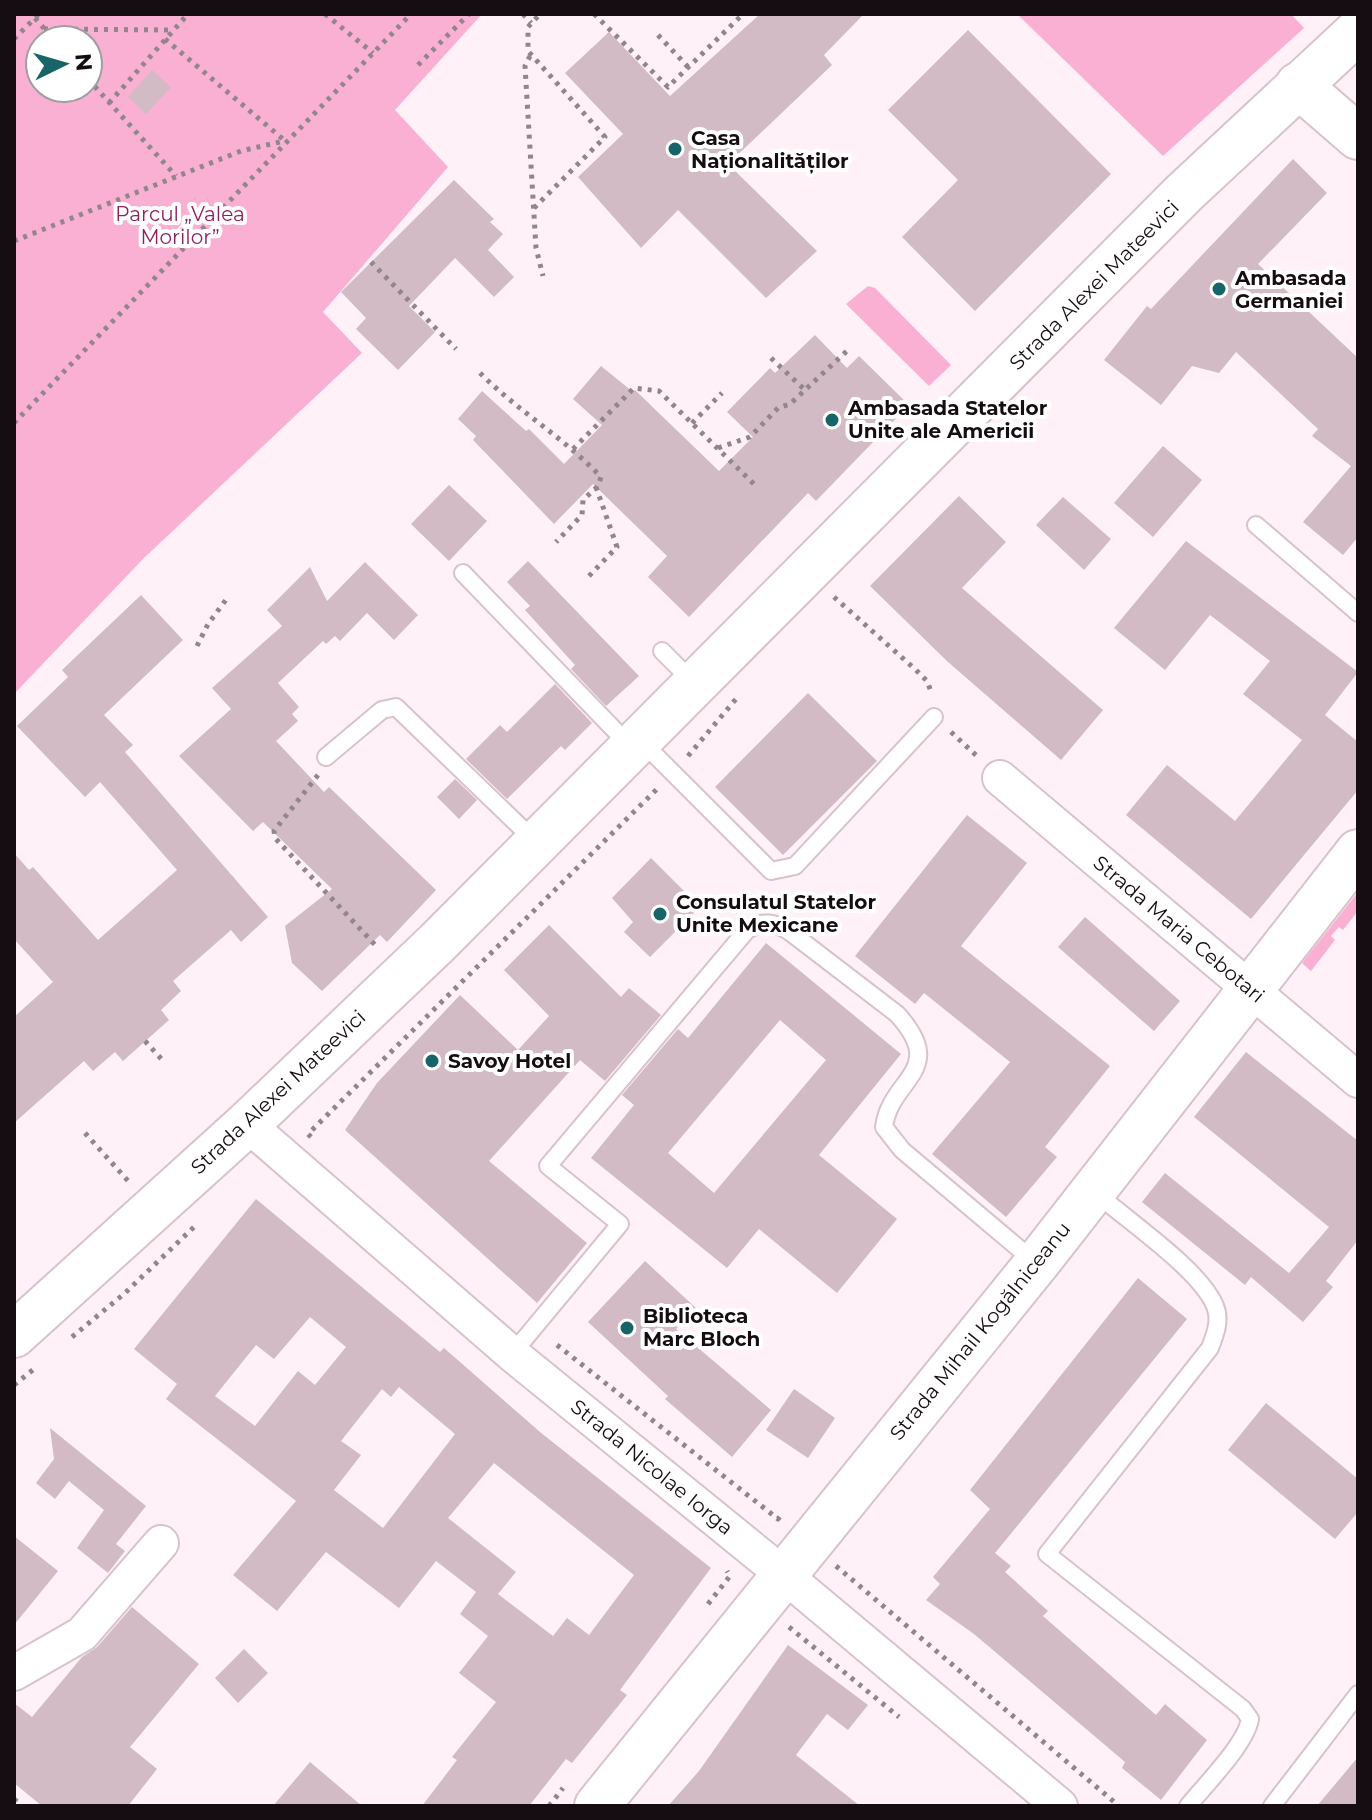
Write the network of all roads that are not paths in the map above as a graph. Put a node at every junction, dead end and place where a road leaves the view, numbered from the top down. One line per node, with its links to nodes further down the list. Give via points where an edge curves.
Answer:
1 (1358, 31): 2 (main road, Strada Alexei Mateevici)
2 (1298, 85): 3 (main road); 8 (main road, Strada Alexei Mateevici)
3 (1358, 137)
4 (1256, 525): 6 (lane)
5 (463, 573): 10 (lane)
6 (1358, 613)
7 (662, 651): 8 (lane)
8 (695, 684): 10 (main road, Strada Alexei Mateevici)
9 (934, 717): 10 (lane, via 795,866 782,871 771,871 673,773)
10 (636, 744): 13 (main road, Strada Alexei Mateevici)
11 (326, 757): 13 (lane, via 382,710 396,707)
12 (1000, 778): 15 (street, Strada Maria Cebotari)
13 (537, 843): 17 (main road, Strada Alexei Mateevici)
14 (1358, 852): 15 (main road, Strada Mihail Kogălniceanu)
15 (1249, 989): 16 (street, Strada Maria Cebotari); 18 (main road, Strada Mihail Kogălniceanu)
16 (1358, 1080)
17 (247, 1124): 20 (main road, Strada Alexei Mateevici); 21 (street, Strada Nicolae Iorga)
18 (1093, 1190): 19 (main road, Strada Mihail Kogălniceanu); 28 (lane, via 1177,1261 1216,1308 1210,1348 1047,1554 1250,1719 1240,1741)
19 (1037, 1263): 21 (lane, via 902,1150 884,1127 886,1111 912,1079 916,1064 918,1043 910,1029 790,932 778,924 757,924 548,1166 620,1224); 23 (main road, Strada Mihail Kogălniceanu)
20 (29, 1348)
21 (512, 1354): 23 (street, Strada Nicolae Iorga)
22 (161, 1543): 24 (street, via 82,1634)
23 (784, 1575): 26 (main road, Strada Mihail Kogălniceanu); 27 (street, Strada Nicolae Iorga)
24 (14, 1673)
25 (1358, 1694): 29 (lane)
26 (597, 1806)
27 (1060, 1806)
28 (1188, 1806)
29 (1272, 1806)

